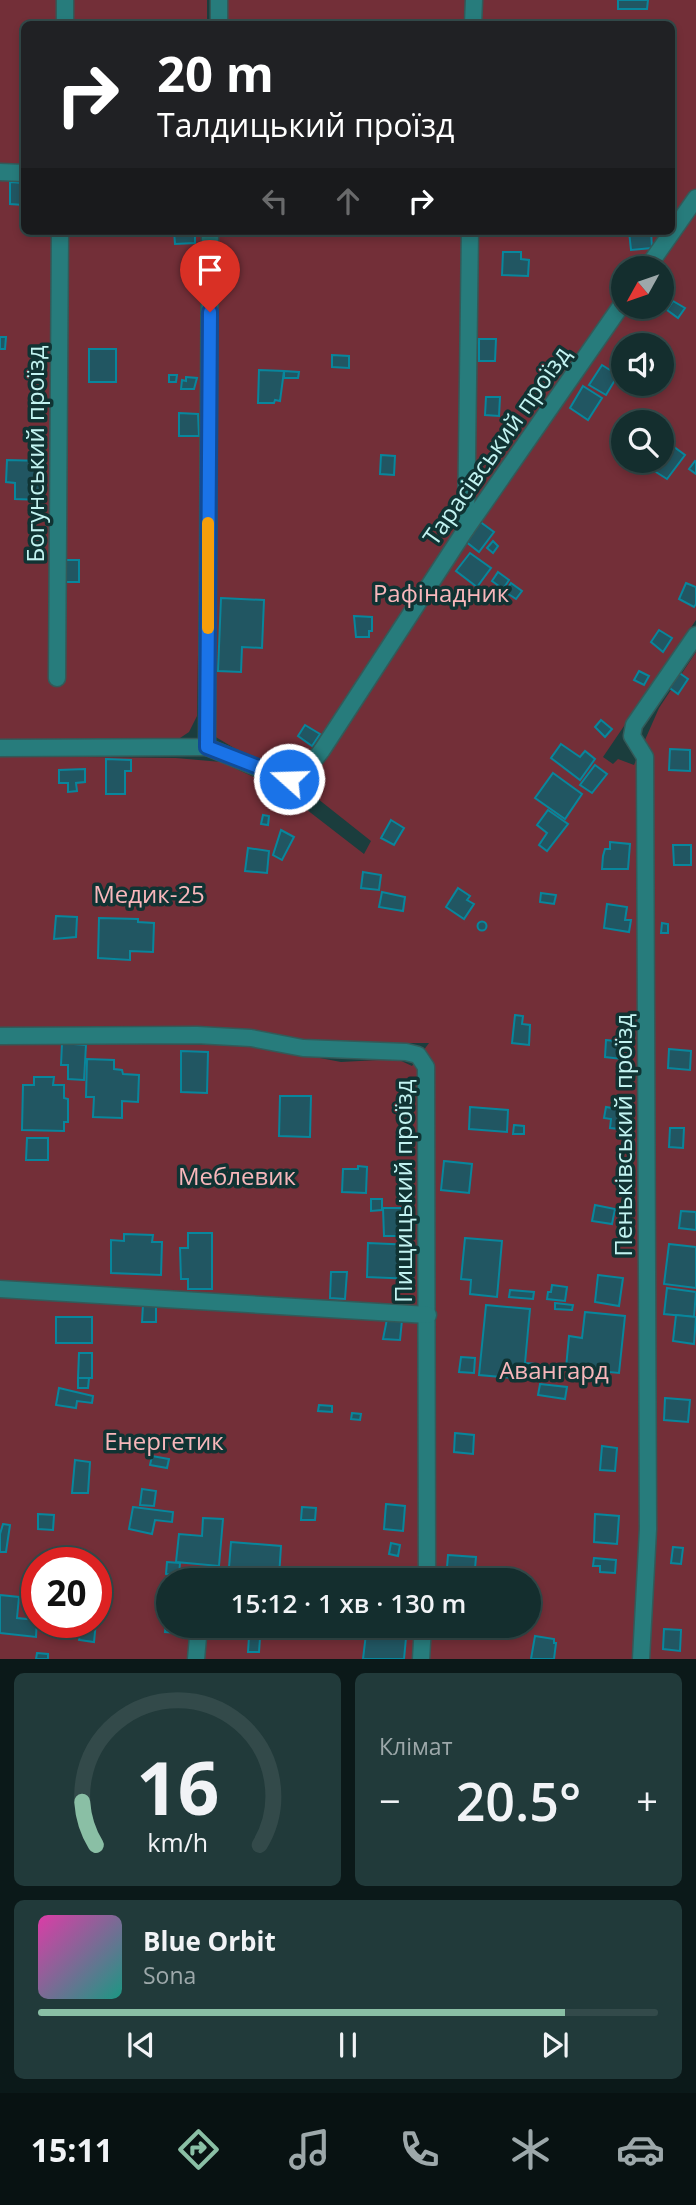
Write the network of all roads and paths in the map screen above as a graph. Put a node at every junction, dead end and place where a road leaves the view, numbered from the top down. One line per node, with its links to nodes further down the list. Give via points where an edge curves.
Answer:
1 (65, 0): 4 (lane)
2 (219, 0): 5 (lane)
3 (474, 0): 6 (lane)
4 (65, 21)
5 (219, 21)
6 (473, 21)
7 (0, 172): 8 (lane)
8 (21, 173)
9 (696, 198): 10 (lane)
10 (675, 229)
11 (60, 235): 19 (lane, Богунський проїзд)
12 (211, 235): 20 (lane)
13 (470, 235): 17 (lane)
14 (671, 235): 15 (lane)
15 (656, 256)
16 (612, 319): 17 (lane, Тарасівський проїзд)
17 (466, 529): 20 (lane, Тарасівський проїзд, via 306,770 283,778)
18 (696, 635): 30 (lane, Пеньківський проїзд, via 634,725 632,736 645,757 648,1529)
19 (57, 678)
20 (207, 747): 21 (lane)
21 (0, 748)
22 (0, 1035): 24 (lane, Пищицький проїзд, via 197,1035 418,1055 426,1067)
23 (0, 1289): 24 (lane)
24 (428, 1315): 25 (lane, Пищицький проїзд)
25 (427, 1568)
26 (198, 1638): 28 (lane)
27 (423, 1638): 29 (lane)
28 (196, 1659)
29 (421, 1659)
30 (641, 1659)

